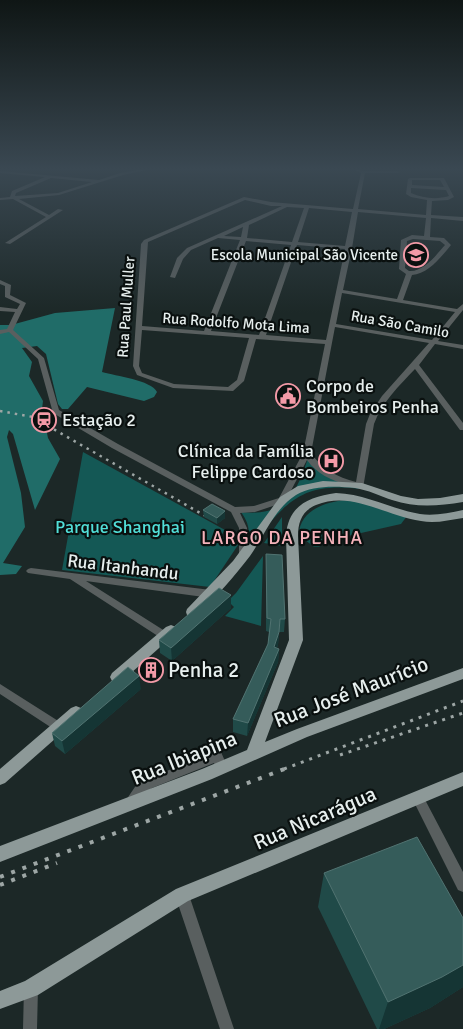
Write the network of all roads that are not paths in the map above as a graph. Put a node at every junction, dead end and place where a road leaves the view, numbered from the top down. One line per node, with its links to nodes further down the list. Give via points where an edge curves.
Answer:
1 (50, 217): 12 (street)
2 (201, 217): 24 (street, Rua Paul Muller, via 146,241)
3 (262, 217): 8 (street)
4 (303, 217): 13 (street)
5 (354, 217): 14 (street)
6 (427, 217): 7 (street); 10 (street)
7 (463, 219)
8 (246, 224): 9 (street); 11 (street)
9 (216, 237): 11 (street); 16 (street, via 183,254)
10 (427, 237): 15 (street, via 404,240 402,269); 15 (street, via 444,240 448,245 422,270)
11 (244, 238): 13 (street); 27 (street)
12 (8, 243)
13 (294, 243): 14 (street); 29 (street)
14 (349, 248): 18 (street)
15 (409, 274): 19 (street)
16 (174, 277)
17 (0, 282): 22 (street, via 8,285 7,296 23,302)
18 (340, 291): 19 (street); 23 (street)
19 (399, 301): 20 (street)
20 (461, 308): 31 (street)
21 (0, 309): 22 (street)
22 (20, 311): 25 (street)
23 (333, 325): 30 (street); 31 (street, Rua São Camilo)
24 (140, 328): 27 (street, Rua Rodolfo Mota Lima); 28 (street, Rua Paul Muller, via 136,366 139,374 188,388 224,390 236,387)
25 (10, 330): 26 (street); 39 (street, via 41,358 56,411)
26 (0, 332)
27 (207, 332): 28 (street, Rua Rodolfo Mota Lima)
28 (253, 336): 29 (street, Rua Rodolfo Mota Lima)
29 (262, 337): 30 (street, Rua Rodolfo Mota Lima)
30 (330, 342): 35 (street)
31 (432, 342): 32 (street, Rua São Camilo); 33 (street)
32 (463, 348)
33 (416, 365): 34 (street); 36 (street, via 374,414)
34 (463, 428)
35 (307, 453): 36 (street, via 316,468 330,477); 38 (street)
36 (360, 486): 37 (main road, via 429,504); 38 (main road, via 336,483 309,486)
37 (463, 498)
38 (282, 500): 39 (street, via 255,509); 41 (main road)
39 (234, 510): 41 (street, via 243,528)
40 (463, 514): 51 (main road, via 421,518 386,506 336,496 315,501 298,512 293,522 296,640)
41 (244, 556): 44 (main road)
42 (32, 572): 43 (street, Rua Itanhandu)
43 (72, 578): 44 (street, Rua Itanhandu); 45 (street)
44 (211, 594): 45 (main road)
45 (164, 636): 48 (main road)
46 (463, 673): 51 (main road, Rua José Maurício)
47 (0, 688): 50 (street)
48 (104, 688)
49 (89, 701): 50 (main road)
50 (59, 727): 52 (main road)
51 (254, 752): 55 (main road, Rua Ibiapina, via 219,762 130,803)
52 (0, 778)
53 (463, 778): 54 (main road, Rua Nicarágua)
54 (418, 798): 56 (street); 57 (main road, Rua Nicarágua)
55 (0, 854)
56 (463, 886)
57 (182, 896): 58 (main road, Rua Nicarágua); 61 (street)
58 (31, 988): 59 (main road, Rua Nicarágua); 60 (street)
59 (0, 1000)
60 (30, 1029)
61 (227, 1029)

